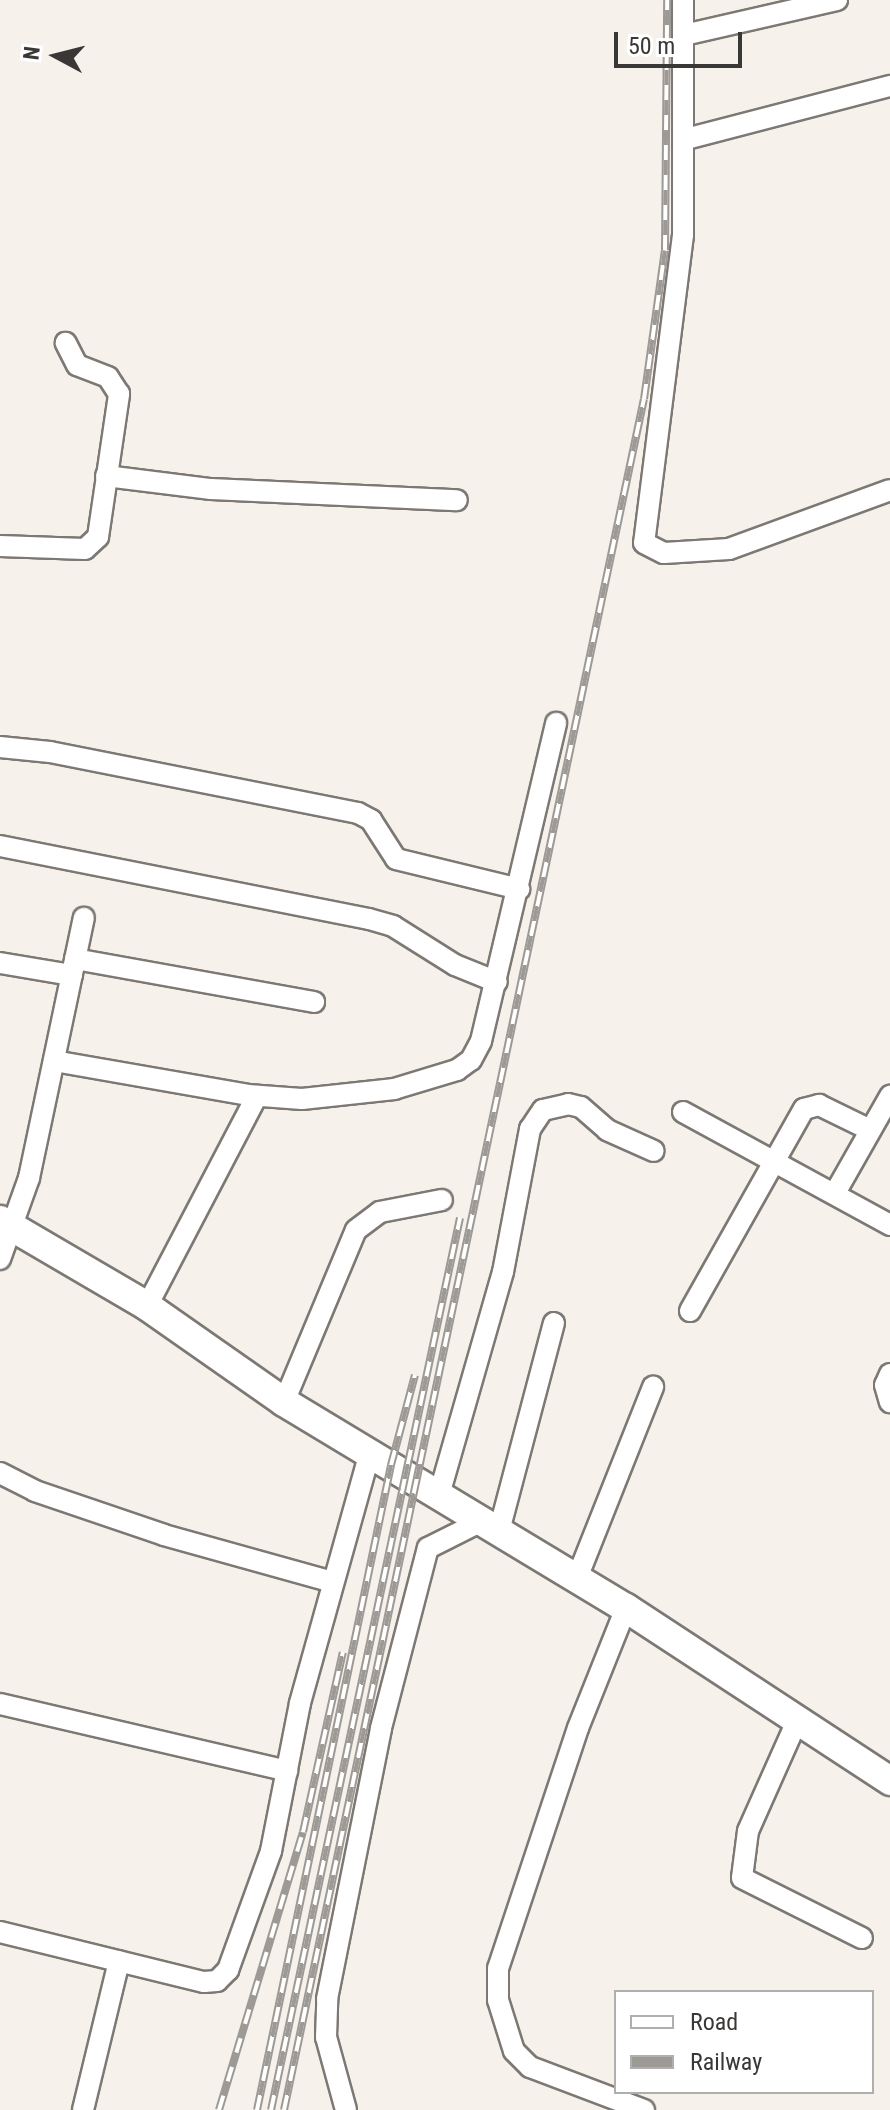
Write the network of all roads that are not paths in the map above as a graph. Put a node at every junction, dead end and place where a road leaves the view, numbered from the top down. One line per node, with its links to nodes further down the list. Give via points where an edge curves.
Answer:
1 (683, 0): 3 (street)
2 (837, 0): 3 (street)
3 (684, 35): 5 (street)
4 (890, 86): 5 (street)
5 (686, 139): 8 (street, via 674,329 644,543 664,553 729,549)
6 (66, 343): 7 (street, via 77,365 116,383)
7 (106, 476): 9 (street, via 211,489); 10 (street, via 94,544 85,549)
8 (890, 490)
9 (457, 500)
10 (0, 546)
11 (556, 723): 14 (street)
12 (0, 747): 14 (street, via 50,752 358,813 371,820 396,859)
13 (0, 846): 18 (street, via 369,919 393,926 455,965)
14 (519, 889): 18 (street)
15 (84, 918): 17 (street)
16 (0, 963): 17 (street)
17 (74, 967): 19 (street); 20 (street)
18 (497, 982): 21 (street, via 481,1041 471,1060 457,1070 347,1097)
19 (314, 1002)
20 (54, 1061): 21 (street); 29 (street)
21 (257, 1096): 32 (street)
22 (890, 1096): 24 (street)
23 (683, 1112): 26 (street)
24 (870, 1130): 26 (street, via 810,1104); 27 (street)
25 (654, 1151): 41 (street, via 607,1130 581,1107 568,1104 543,1110 530,1129 503,1272)
26 (775, 1161): 27 (street); 33 (street)
27 (835, 1193): 30 (street)
28 (442, 1200): 37 (street, via 390,1208 356,1230)
29 (7, 1225): 31 (street); 32 (street)
30 (890, 1225)
31 (0, 1259)
32 (147, 1306): 37 (street)
33 (690, 1311)
34 (554, 1323): 42 (street)
35 (890, 1374): 38 (street, via 885,1385)
36 (653, 1387): 43 (street)
37 (284, 1402): 39 (street)
38 (890, 1402)
39 (370, 1452): 41 (street); 44 (street)
40 (0, 1473): 44 (street, via 35,1491 164,1535)
41 (439, 1495): 42 (street)
42 (490, 1526): 43 (street); 54 (street, via 428,1548 385,1713 327,1999 326,2037)
43 (577, 1578): 45 (street)
44 (332, 1582): 48 (street)
45 (626, 1608): 47 (street); 55 (street, via 578,1728 498,1968 498,2000 514,2051 530,2067)
46 (0, 1704): 48 (street)
47 (797, 1721): 49 (street); 51 (street, via 748,1831 742,1878)
48 (287, 1771): 52 (street, via 271,1851 228,1970 217,1981 204,1982)
49 (890, 1781)
50 (0, 1932): 52 (street)
51 (862, 1938)
52 (119, 1961): 53 (street)
53 (83, 2110)
54 (346, 2110)
55 (644, 2110)

